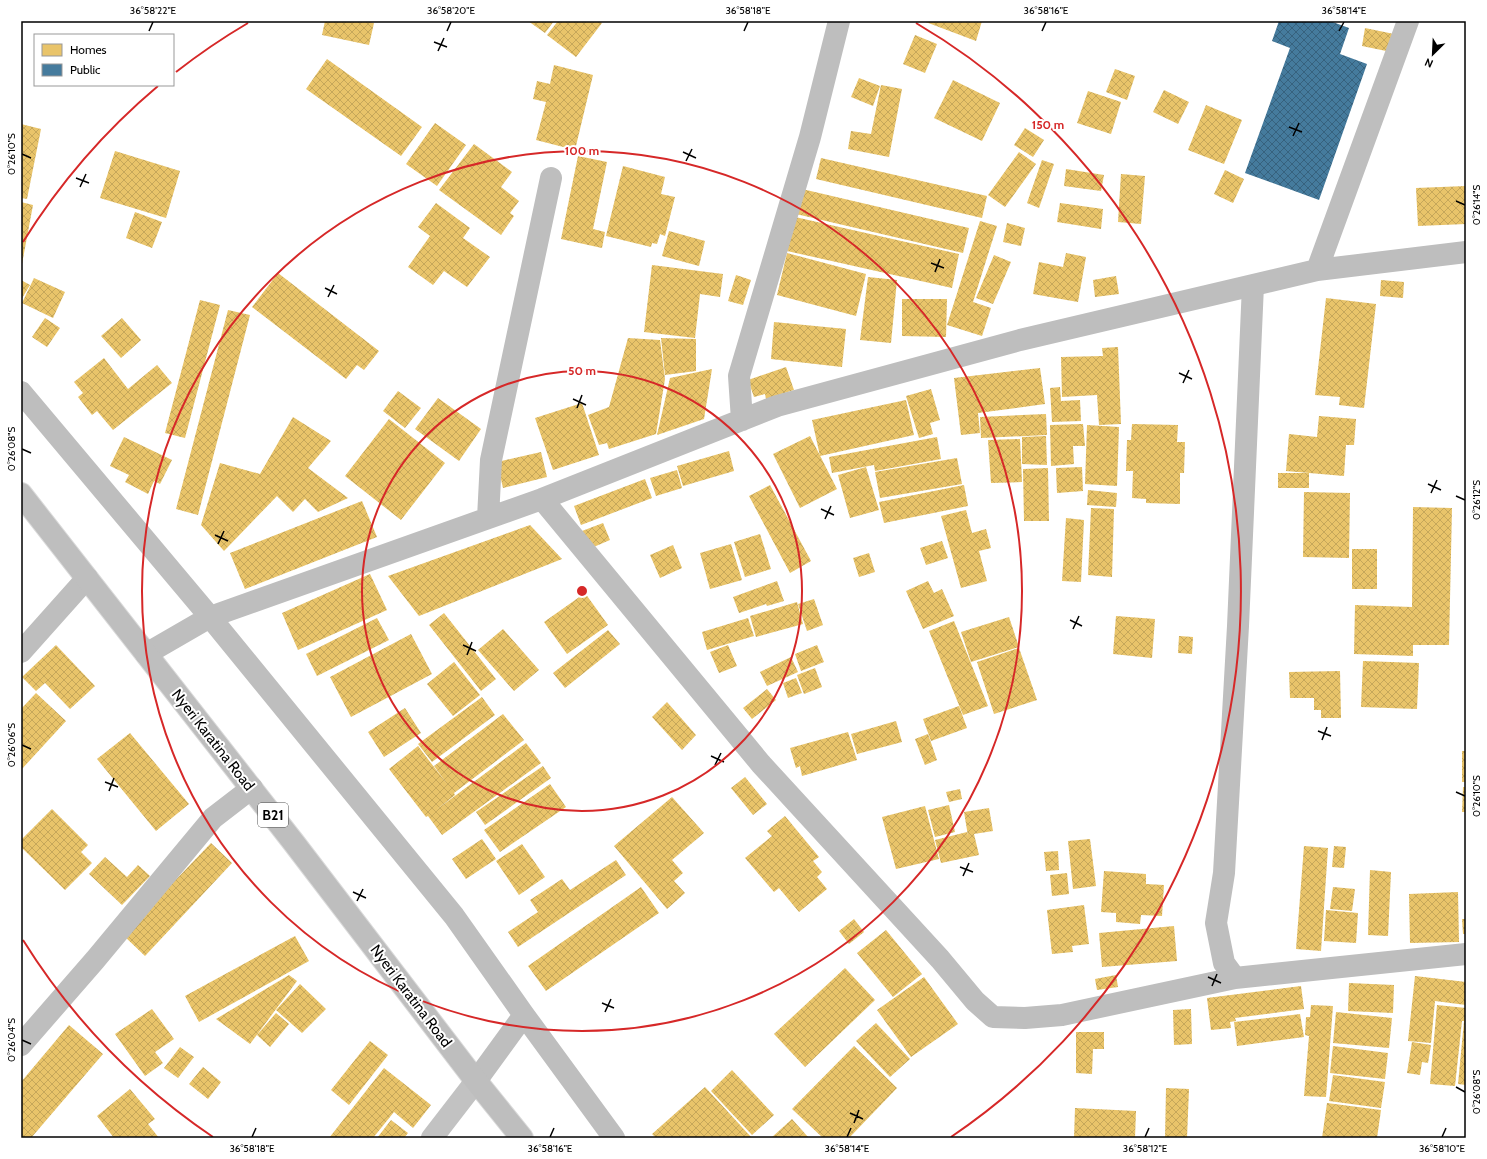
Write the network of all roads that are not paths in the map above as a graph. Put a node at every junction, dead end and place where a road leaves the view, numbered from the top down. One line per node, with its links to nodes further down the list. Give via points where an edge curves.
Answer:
1 (839, 21): 8 (main road, via 810,137 738,376)
2 (1408, 21): 5 (main road)
3 (551, 178): 11 (main road, via 491,460)
4 (1466, 252): 5 (main road)
5 (1317, 270): 6 (main road)
6 (1253, 285): 8 (main road, via 1012,342 777,406); 18 (main road, via 1224,873 1216,923 1224,963)
7 (21, 392): 13 (main road)
8 (742, 420): 10 (main road)
9 (21, 494): 12 (main road, Nyeri Karatina Road / B21)
10 (542, 499): 11 (main road); 18 (main road, via 761,764 993,1018 1062,1016)
11 (488, 518): 13 (main road)
12 (87, 578): 14 (main road); 15 (main road, Nyeri Karatina Road / B21)
13 (210, 616): 15 (main road); 19 (main road, via 454,916)
14 (21, 652)
15 (146, 654): 16 (main road, Nyeri Karatina Road / B21)
16 (252, 788): 20 (main road, via 213,818); 21 (main road, Nyeri Karatina Road / B21)
17 (1466, 954): 18 (main road)
18 (1235, 978)
19 (524, 1015): 21 (main road); 24 (main road)
20 (21, 1045)
21 (476, 1081): 22 (street); 23 (main road, Nyeri Karatina Road / B21)
22 (432, 1138)
23 (522, 1138)
24 (614, 1138)

